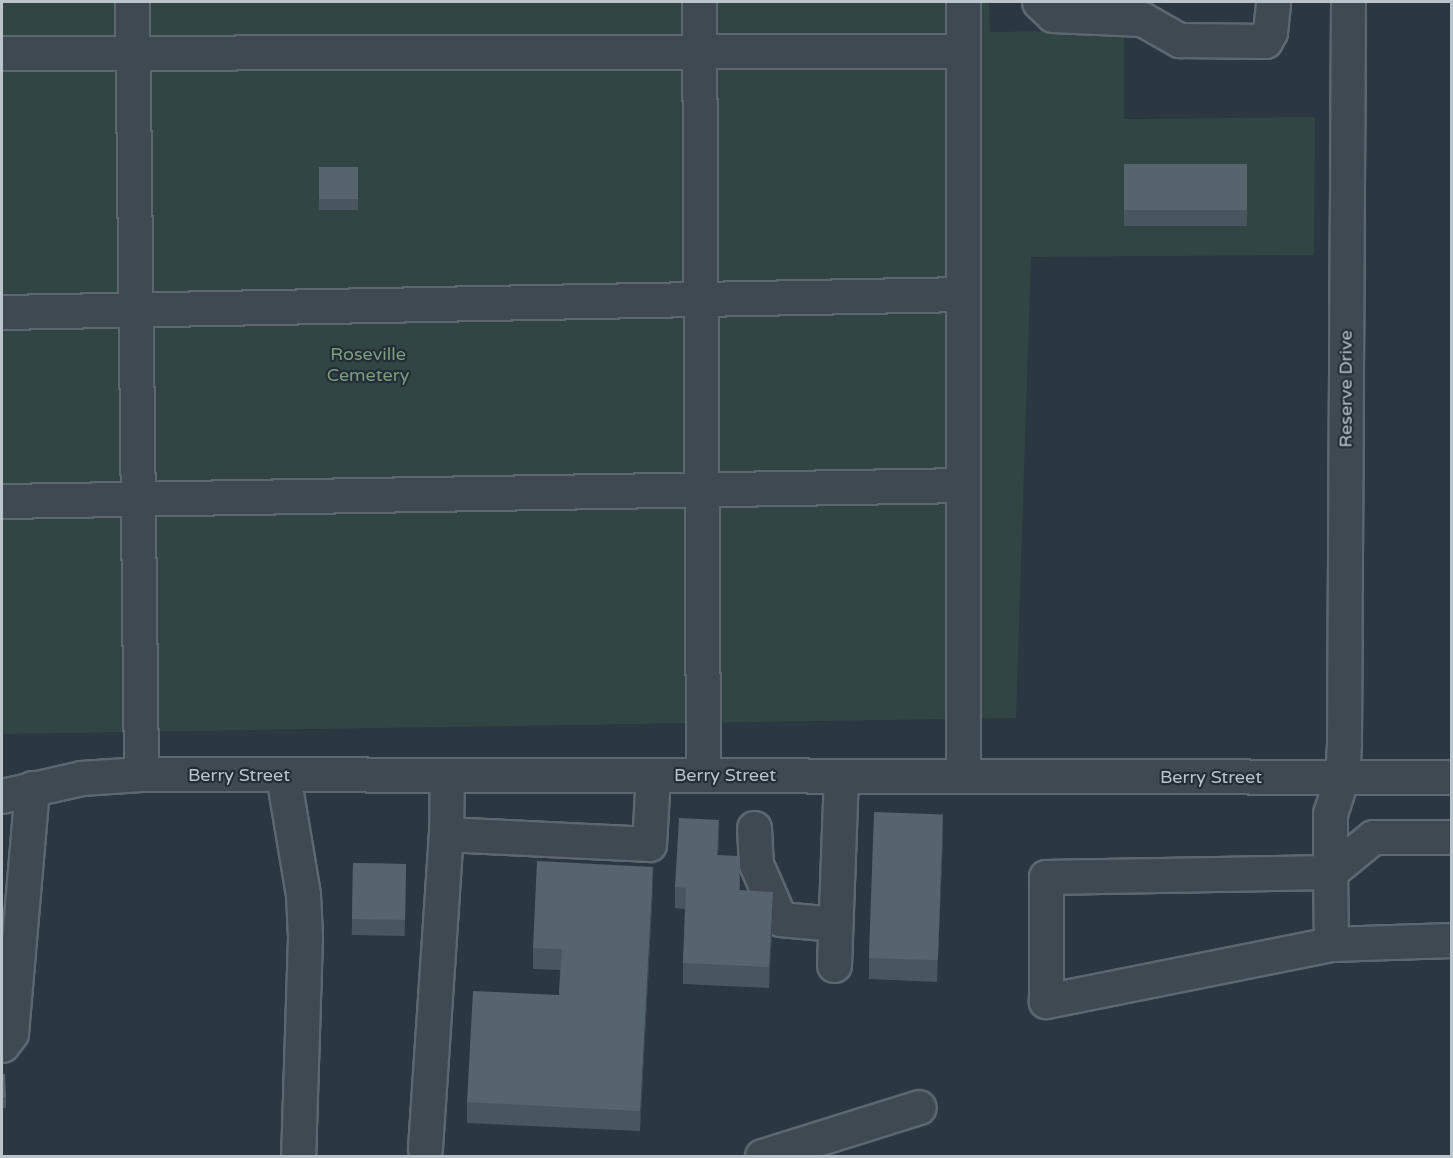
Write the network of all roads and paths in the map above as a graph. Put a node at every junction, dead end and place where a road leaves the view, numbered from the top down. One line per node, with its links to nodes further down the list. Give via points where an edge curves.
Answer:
1 (132, 2): 10 (street)
2 (699, 2): 8 (street)
3 (963, 2): 7 (street)
4 (1039, 2): 5 (street, via 1053,15 1142,19 1179,40 1254,41 1265,41 1270,32)
5 (1273, 2)
6 (1348, 2): 26 (street, Reserve Drive)
7 (963, 51): 8 (street); 11 (street)
8 (699, 52): 10 (street); 12 (street)
9 (2, 53): 10 (street)
10 (132, 53): 13 (street)
11 (963, 294): 12 (street); 15 (street)
12 (701, 298): 13 (street); 16 (street)
13 (136, 309): 14 (street); 17 (street)
14 (2, 312)
15 (963, 485): 16 (street); 25 (street)
16 (702, 489): 17 (street); 23 (street)
17 (140, 498): 18 (street); 19 (street)
18 (2, 501)
19 (141, 774): 20 (street, Berry Street); 28 (street, Berry Street, via 81,778)
20 (283, 775): 21 (street, Berry Street); 40 (street, via 303,894 305,937)
21 (447, 775): 22 (street, Berry Street); 30 (street)
22 (653, 775): 23 (street, Berry Street); 30 (street, via 649,844)
23 (703, 775): 24 (street, Berry Street)
24 (841, 776): 25 (street, Berry Street); 33 (street)
25 (963, 776): 26 (street, Berry Street)
26 (1342, 777): 27 (street, Berry Street); 32 (street, Reserve Drive, via 1330,813)
27 (1452, 777)
28 (17, 792): 37 (street, via 11,1033)
29 (754, 828): 33 (street, via 756,864 780,919)
30 (446, 834): 39 (street)
31 (1452, 837): 32 (street, via 1373,837)
32 (1330, 872): 35 (street, Reserve Drive); 35 (street, via 1046,877 1046,1001)
33 (836, 924): 36 (street)
34 (1452, 940): 35 (street)
35 (1332, 944)
36 (834, 965)
37 (2, 1045)
38 (919, 1107): 41 (street)
39 (425, 1148)
40 (298, 1156)
41 (762, 1156)

